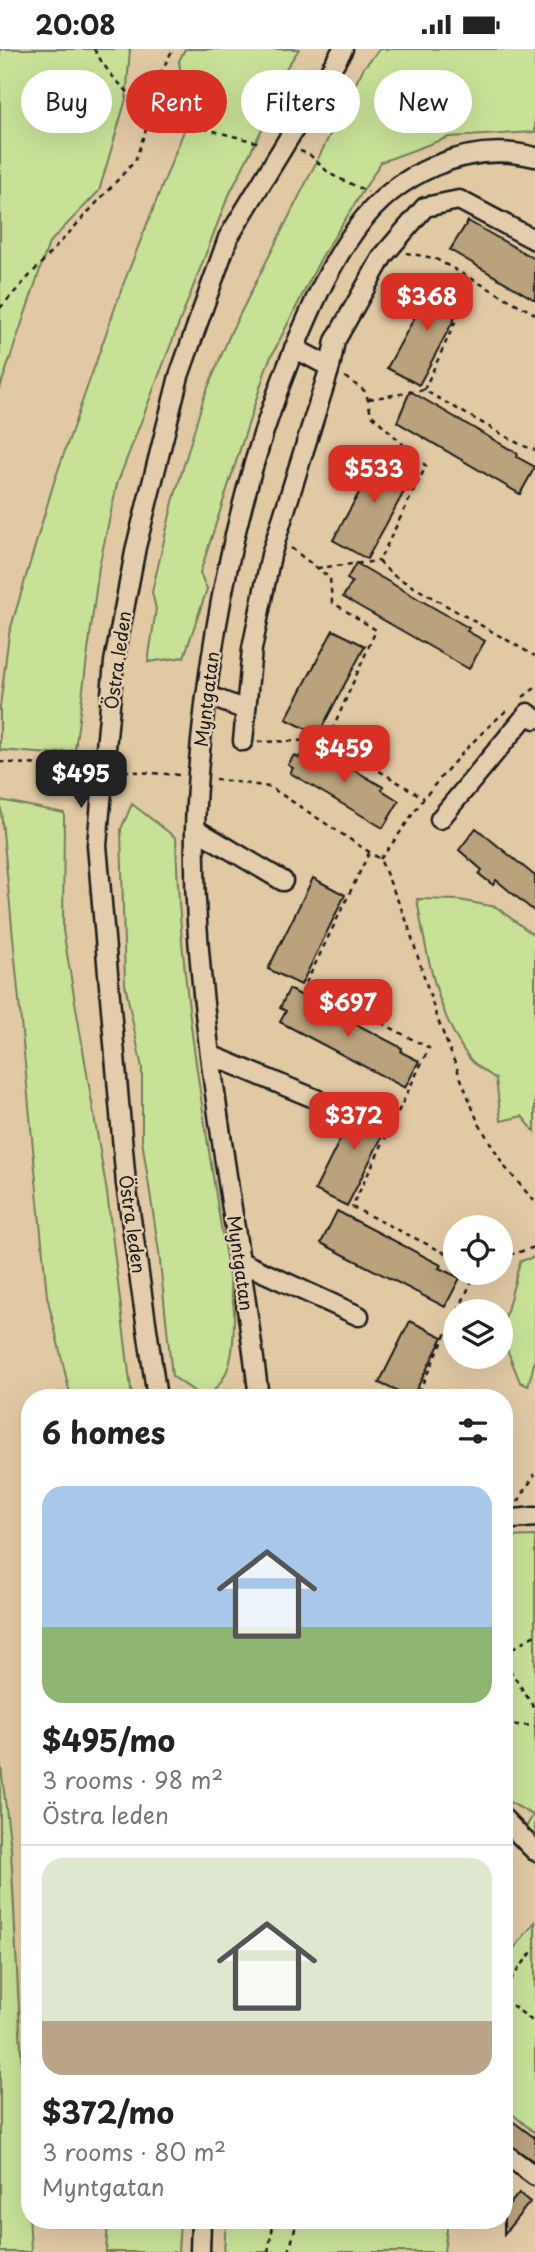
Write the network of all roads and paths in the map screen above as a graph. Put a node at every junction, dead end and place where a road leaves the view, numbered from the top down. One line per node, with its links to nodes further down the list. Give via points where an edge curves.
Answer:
1 (94, 49): 5 (path)
2 (173, 49): 4 (path)
3 (343, 49): 51 (street, Östra leden, via 228,238 179,376 136,547 114,662 97,845 126,1184)
4 (163, 70)
5 (126, 89)
6 (145, 133): 15 (path, via 135,161)
7 (225, 133): 8 (path)
8 (260, 143)
9 (300, 151): 11 (path, via 330,174)
10 (535, 157): 11 (street, Myntgatan, via 510,151 472,154 414,174)
11 (383, 199): 17 (street, Myntgatan, via 357,228 315,298)
12 (535, 240): 13 (street, via 459,200 425,207)
13 (389, 249): 14 (path, via 434,258); 18 (street, via 335,341)
14 (474, 281): 16 (path); 19 (path)
15 (0, 308)
16 (535, 314)
17 (294, 348): 18 (street); 27 (street, Myntgatan, via 239,512)
18 (330, 367): 20 (path, via 366,392); 22 (street)
19 (424, 390): 20 (path); 21 (path)
20 (368, 399): 23 (path, via 371,414 426,466)
21 (535, 450)
22 (276, 537): 24 (path); 28 (street, via 252,649)
23 (379, 561): 24 (path); 25 (path, via 391,575)
24 (316, 568): 30 (path, via 330,578 332,602 376,630)
25 (535, 656)
26 (535, 688): 36 (path, via 485,730)
27 (206, 695): 28 (street); 35 (street, Myntgatan)
28 (246, 710): 31 (street)
29 (535, 719): 37 (street, via 528,713)
30 (328, 740): 31 (path); 36 (path)
31 (243, 741)
32 (0, 762): 33 (path)
33 (80, 768)
34 (124, 771): 35 (path)
35 (197, 777): 38 (street, Myntgatan); 39 (path, via 270,787)
36 (424, 798): 40 (path)
37 (440, 819)
38 (197, 830): 41 (street); 42 (street, Myntgatan, via 197,921)
39 (369, 852): 40 (path); 46 (path, via 306,983 429,1048 352,1207)
40 (380, 859): 44 (path, via 478,1122 504,1166)
41 (283, 881)
42 (213, 1056): 43 (street); 48 (street, Myntgatan)
43 (316, 1100)
44 (535, 1202)
45 (535, 1247): 47 (path)
46 (443, 1252)
47 (513, 1254)
48 (241, 1262): 49 (street); 52 (street, Myntgatan)
49 (359, 1316)
50 (443, 1342): 53 (path)
51 (156, 1389)
52 (258, 1389)
53 (420, 1389)
54 (535, 1474): 55 (path)
55 (513, 1509)
56 (535, 1517): 57 (street)
57 (513, 1519)
58 (535, 1635): 59 (path)
59 (513, 1648)
60 (513, 1675): 61 (path)
61 (535, 1709)
62 (513, 1725): 63 (path)
63 (535, 1726)
64 (513, 1828): 65 (street)
65 (535, 1851)
66 (535, 1948): 67 (path)
67 (513, 1976)
68 (513, 2006): 69 (path)
69 (535, 2023)
70 (513, 2160): 71 (street)
71 (535, 2176)
72 (201, 2229): 75 (street)
73 (272, 2229): 76 (path)
74 (295, 2229): 77 (path)
75 (200, 2252)
76 (268, 2252)
77 (289, 2252)

